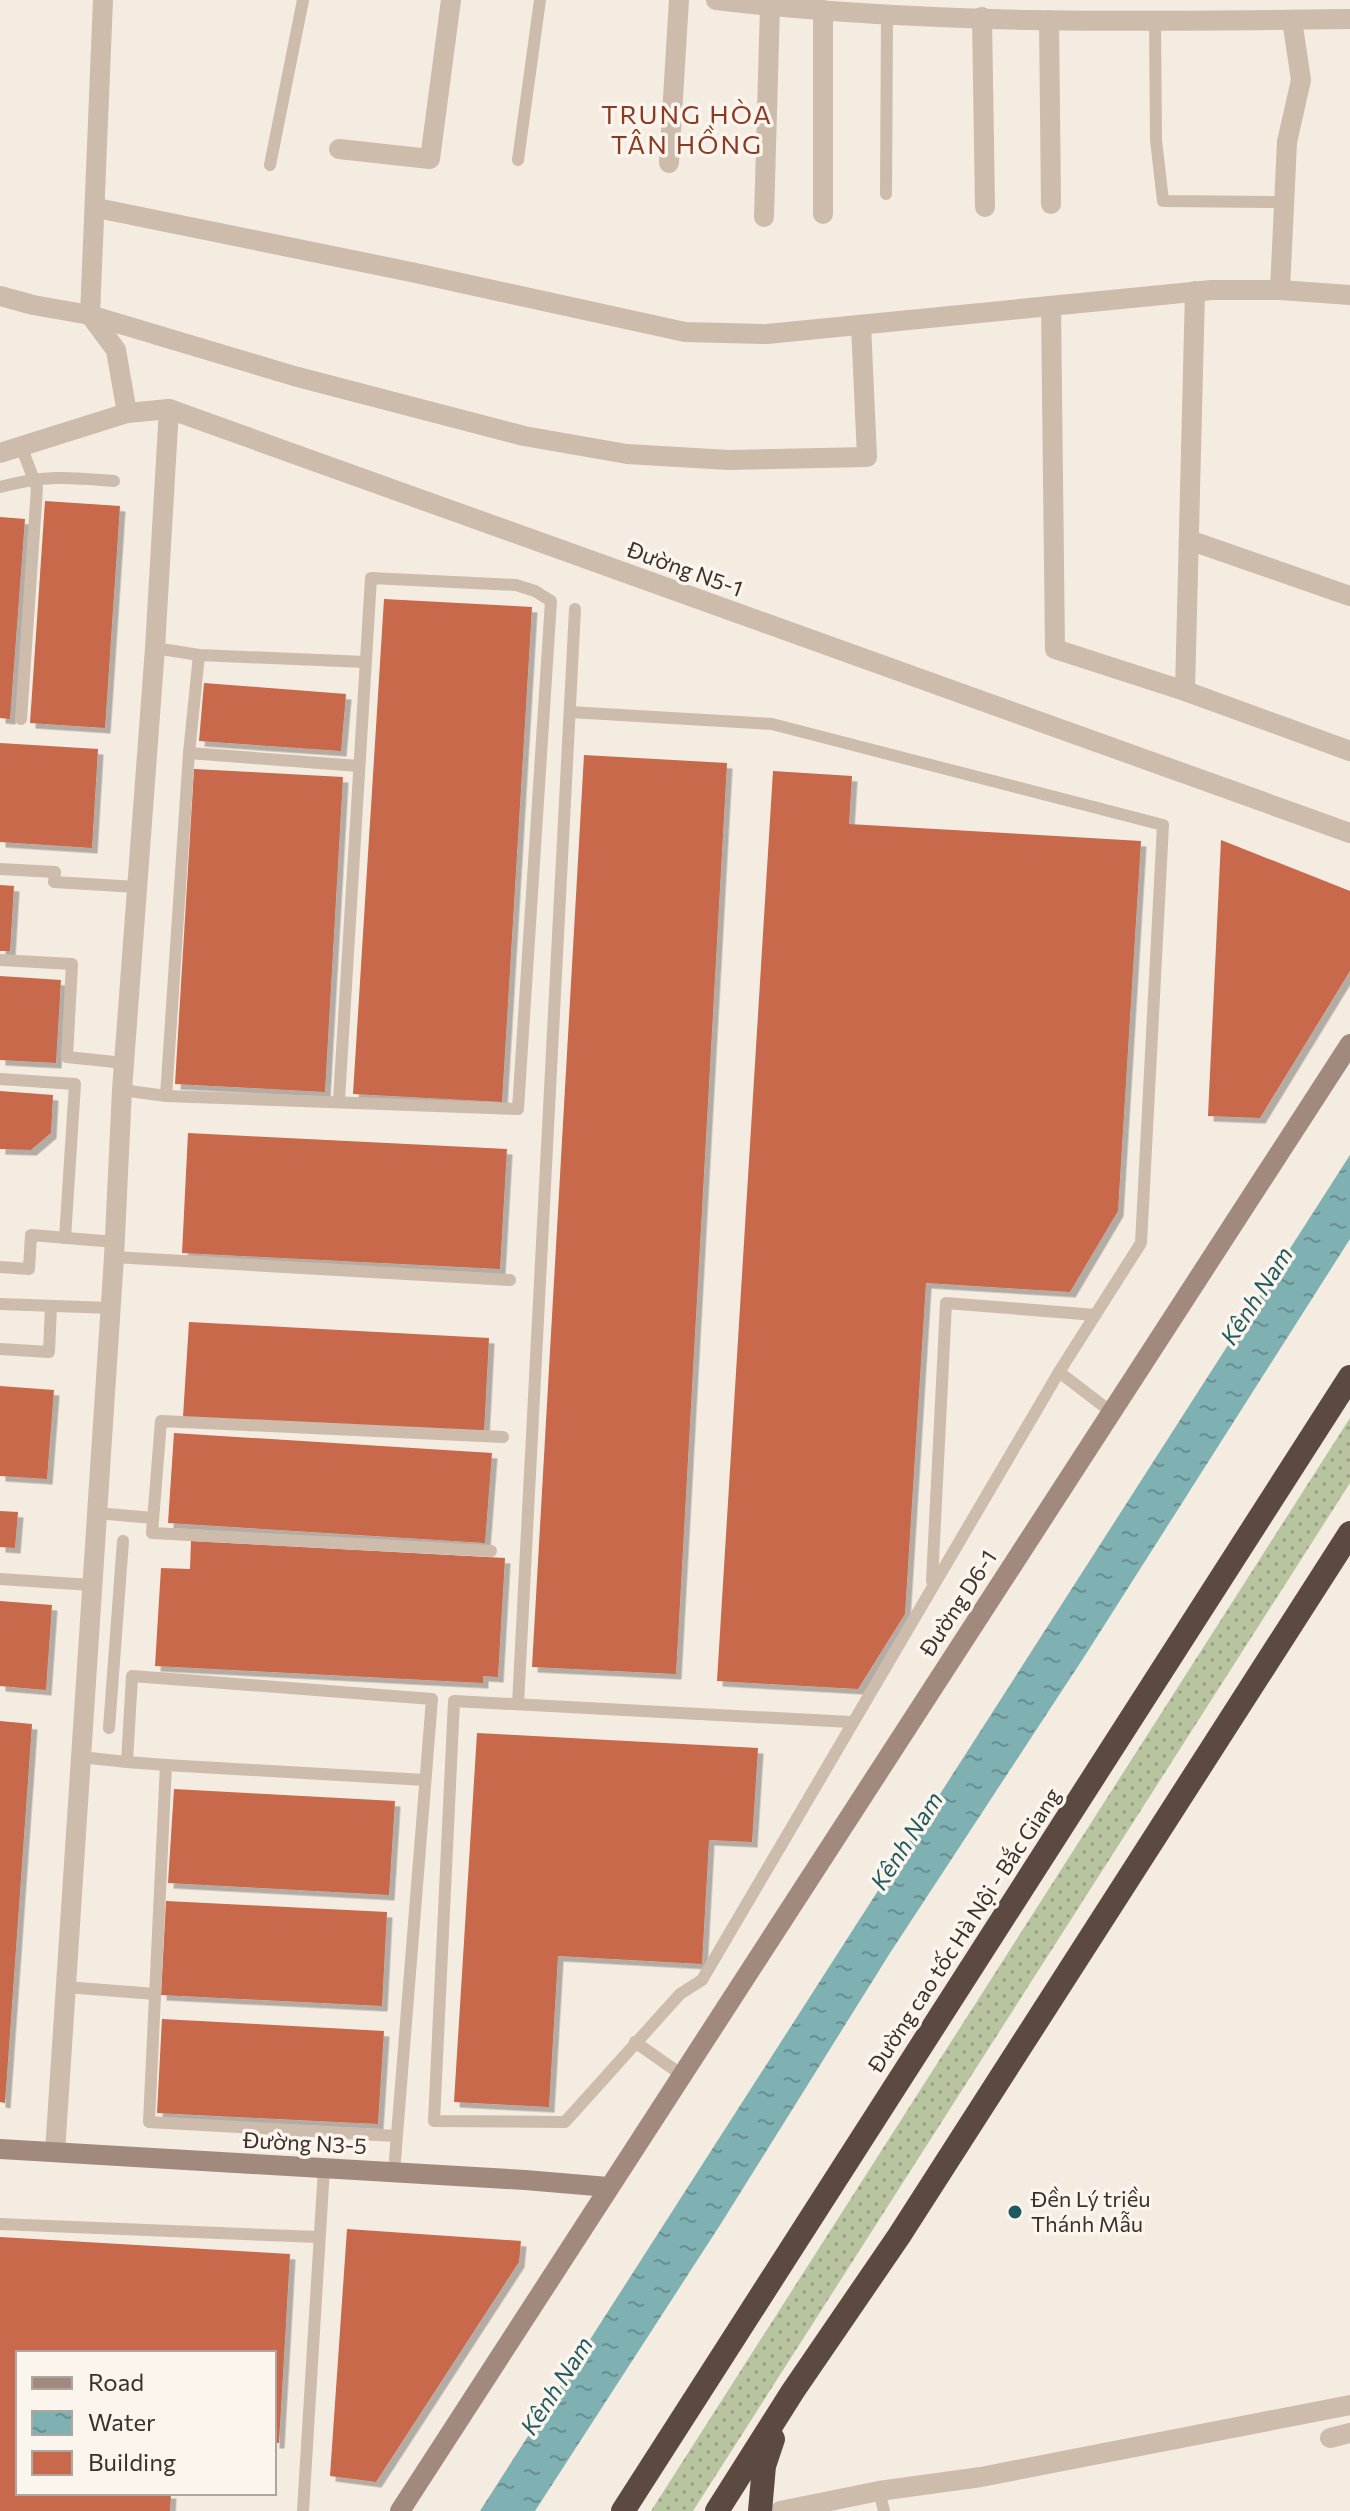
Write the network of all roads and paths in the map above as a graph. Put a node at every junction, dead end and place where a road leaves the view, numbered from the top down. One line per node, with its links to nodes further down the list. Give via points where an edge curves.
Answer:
1 (103, 0): 23 (street)
2 (303, 0): 18 (lane)
3 (451, 0): 15 (street, via 430,159)
4 (540, 0): 16 (lane)
5 (679, 0): 17 (street)
6 (716, 0): 7 (street)
7 (779, 5): 8 (street); 25 (street)
8 (823, 10): 10 (street); 24 (street)
9 (1281, 13): 12 (street); 14 (street); 20 (street, via 1301,80 1287,142)
10 (887, 14): 11 (street); 19 (lane)
11 (982, 17): 13 (street); 22 (street)
12 (1350, 19)
13 (1049, 20): 14 (street); 21 (street)
14 (1155, 21): 20 (lane, via 1156,140 1163,201)
15 (339, 149)
16 (518, 160)
17 (669, 163)
18 (270, 165)
19 (886, 194)
20 (1284, 202): 26 (street)
21 (1051, 204)
22 (985, 207)
23 (97, 208): 31 (street); 32 (street, via 685,332 767,334)
24 (823, 214)
25 (764, 217)
26 (1280, 290): 27 (street); 28 (street)
27 (1195, 291): 30 (street); 40 (street)
28 (1350, 295)
29 (0, 296): 31 (street)
30 (1051, 306): 32 (street); 46 (street, via 1055,649)
31 (90, 315): 32 (street, via 524,436 627,454 729,460 867,457); 34 (street, via 116,350)
32 (861, 325)
33 (169, 409): 34 (street, Đường N5-1); 43 (street); 52 (street, Đường N5-1)
34 (127, 413): 35 (street, Đường N5-1)
35 (21, 446): 36 (street, Đường N5-1); 37 (lane)
36 (0, 453)
37 (33, 479): 38 (lane); 39 (lane); 48 (lane, via 37,488)
38 (114, 481)
39 (0, 487)
40 (1189, 540): 41 (street); 46 (street)
41 (1350, 596)
42 (575, 609): 47 (lane)
43 (155, 648): 44 (lane); 54 (street)
44 (199, 655): 45 (lane); 50 (lane)
45 (365, 662): 51 (lane); 61 (lane, via 371,578 516,585 551,601 518,1109)
46 (1185, 691): 49 (street)
47 (570, 712): 69 (lane, via 772,724 1163,825 1141,1243); 83 (lane)
48 (21, 719)
49 (1350, 751)
50 (189, 753): 51 (lane); 60 (lane)
51 (359, 766): 61 (lane)
52 (1350, 833)
53 (0, 869): 54 (lane, via 55,872 54,882)
54 (137, 887): 57 (street)
55 (0, 960): 57 (lane, via 72,964 67,1057)
56 (1350, 1044): 73 (street, Đường D6-1)
57 (124, 1063): 59 (street)
58 (0, 1079): 62 (lane, via 75,1084)
59 (122, 1090): 60 (lane); 63 (street)
60 (166, 1096): 61 (lane)
61 (339, 1100)
62 (65, 1238): 63 (lane); 64 (lane, via 31,1235 29,1269)
63 (115, 1249): 65 (lane); 68 (street)
64 (0, 1267)
65 (510, 1280)
66 (0, 1304): 67 (lane)
67 (51, 1306): 68 (lane); 70 (lane, via 49,1352)
68 (111, 1308): 75 (street)
69 (1095, 1315): 71 (lane); 82 (lane, via 946,1303)
70 (0, 1349)
71 (1059, 1372): 73 (lane); 82 (lane)
72 (1350, 1377): 107 (highway, Đường cao tốc Hà Nội - Bắc Giang)
73 (1110, 1411): 93 (street, Đường D6-1)
74 (503, 1437): 76 (lane, via 161,1421)
75 (96, 1513): 76 (lane); 81 (street)
76 (153, 1518): 79 (lane, via 152,1533)
77 (1350, 1533): 102 (highway)
78 (123, 1541): 85 (lane)
79 (491, 1551)
80 (0, 1579): 81 (lane)
81 (91, 1585): 86 (street)
82 (932, 1586): 84 (lane)
83 (518, 1704): 84 (lane); 92 (lane, via 454,1701 434,2121 565,2122)
84 (851, 1722): 92 (lane, via 702,1980 680,1994)
85 (109, 1728)
86 (80, 1757): 87 (lane); 90 (street)
87 (127, 1762): 88 (lane); 89 (lane, via 132,1676 432,1699)
88 (166, 1765): 89 (lane); 91 (lane)
89 (425, 1780): 94 (lane)
90 (66, 1987): 91 (lane); 96 (street)
91 (155, 1994): 94 (lane, via 149,2122)
92 (635, 2042): 93 (lane)
93 (682, 2075): 99 (street, Đường D6-1)
94 (396, 2136): 98 (lane)
95 (0, 2149): 96 (street, Đường N3-5)
96 (55, 2152): 97 (street, Đường N3-5)
97 (324, 2168): 98 (street, Đường N3-5); 101 (lane)
98 (394, 2172): 99 (street, Đường N3-5)
99 (608, 2187): 106 (street, Đường D6-1)
100 (0, 2224): 101 (lane)
101 (318, 2237): 105 (lane)
102 (793, 2391): 108 (highway); 109 (highway, via 767,2455)
103 (1350, 2405): 104 (street, via 981,2477)
104 (879, 2491): 110 (street); 111 (lane)
105 (303, 2511)
106 (400, 2511)
107 (623, 2511)
108 (717, 2511)
109 (760, 2511)
110 (780, 2511)
111 (884, 2511)

